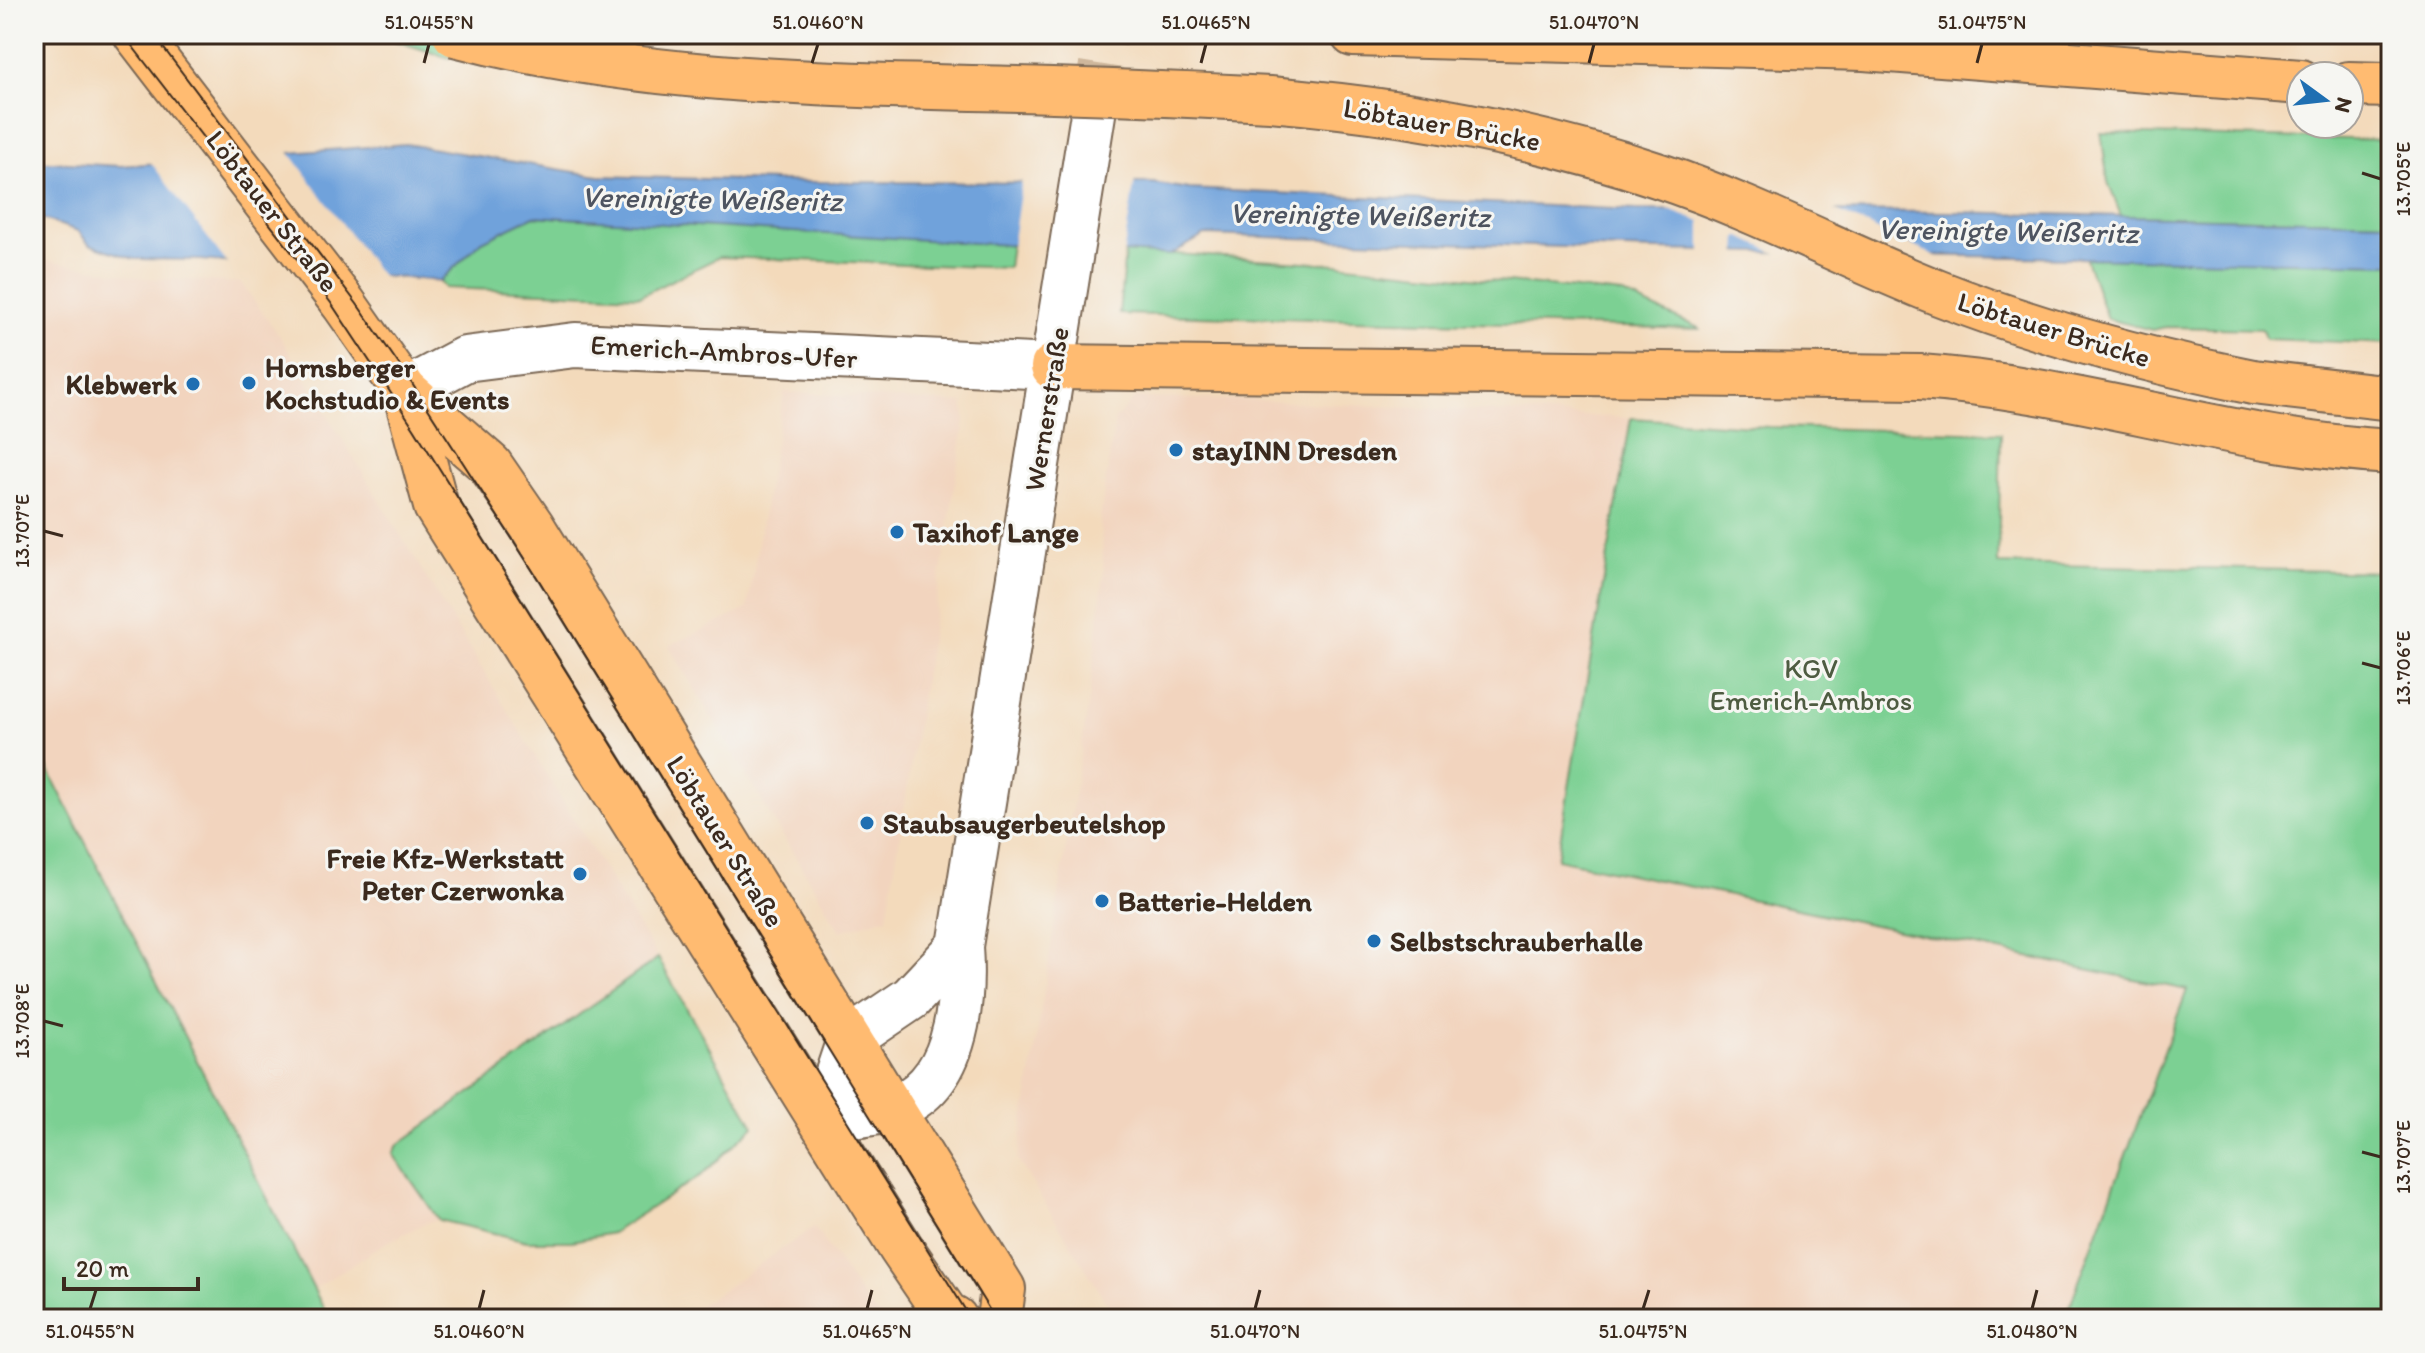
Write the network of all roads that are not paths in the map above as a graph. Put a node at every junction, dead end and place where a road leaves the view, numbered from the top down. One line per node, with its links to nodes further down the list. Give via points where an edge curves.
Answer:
1 (136, 34): 9 (main road, Löbtauer Straße)
2 (455, 34): 10 (main road, Löbtauer Brücke, bridge, via 587,64 663,74 779,83 1270,99 1483,127 1662,177 2018,322 2100,348 2253,382)
3 (1353, 34): 4 (main road, via 1864,48)
4 (2285, 81)
5 (2365, 84): 6 (main road)
6 (2391, 85)
7 (1094, 108): 8 (street, Wernerstraße)
8 (1053, 367): 9 (street, Emerich-Ambros-Ufer, via 575,345 465,359); 11 (main road, via 1934,377 2040,392 2269,438); 12 (street, Wernerstraße)
9 (405, 391): 13 (main road, Löbtauer Straße, via 490,465); 15 (main road, Löbtauer Straße, via 436,506)
10 (2391, 398)
11 (2391, 452)
12 (960, 946): 13 (street, via 911,998); 14 (street, Wernerstraße, via 963,988 953,1038 934,1083)
13 (849, 1040): 14 (main road, Löbtauer Straße); 15 (street)
14 (891, 1109): 15 (street, Wernerstraße); 17 (main road, Löbtauer Straße, via 1003,1289)
15 (822, 1120): 16 (main road, Löbtauer Straße, via 938,1303)
16 (955, 1319)
17 (999, 1319)

